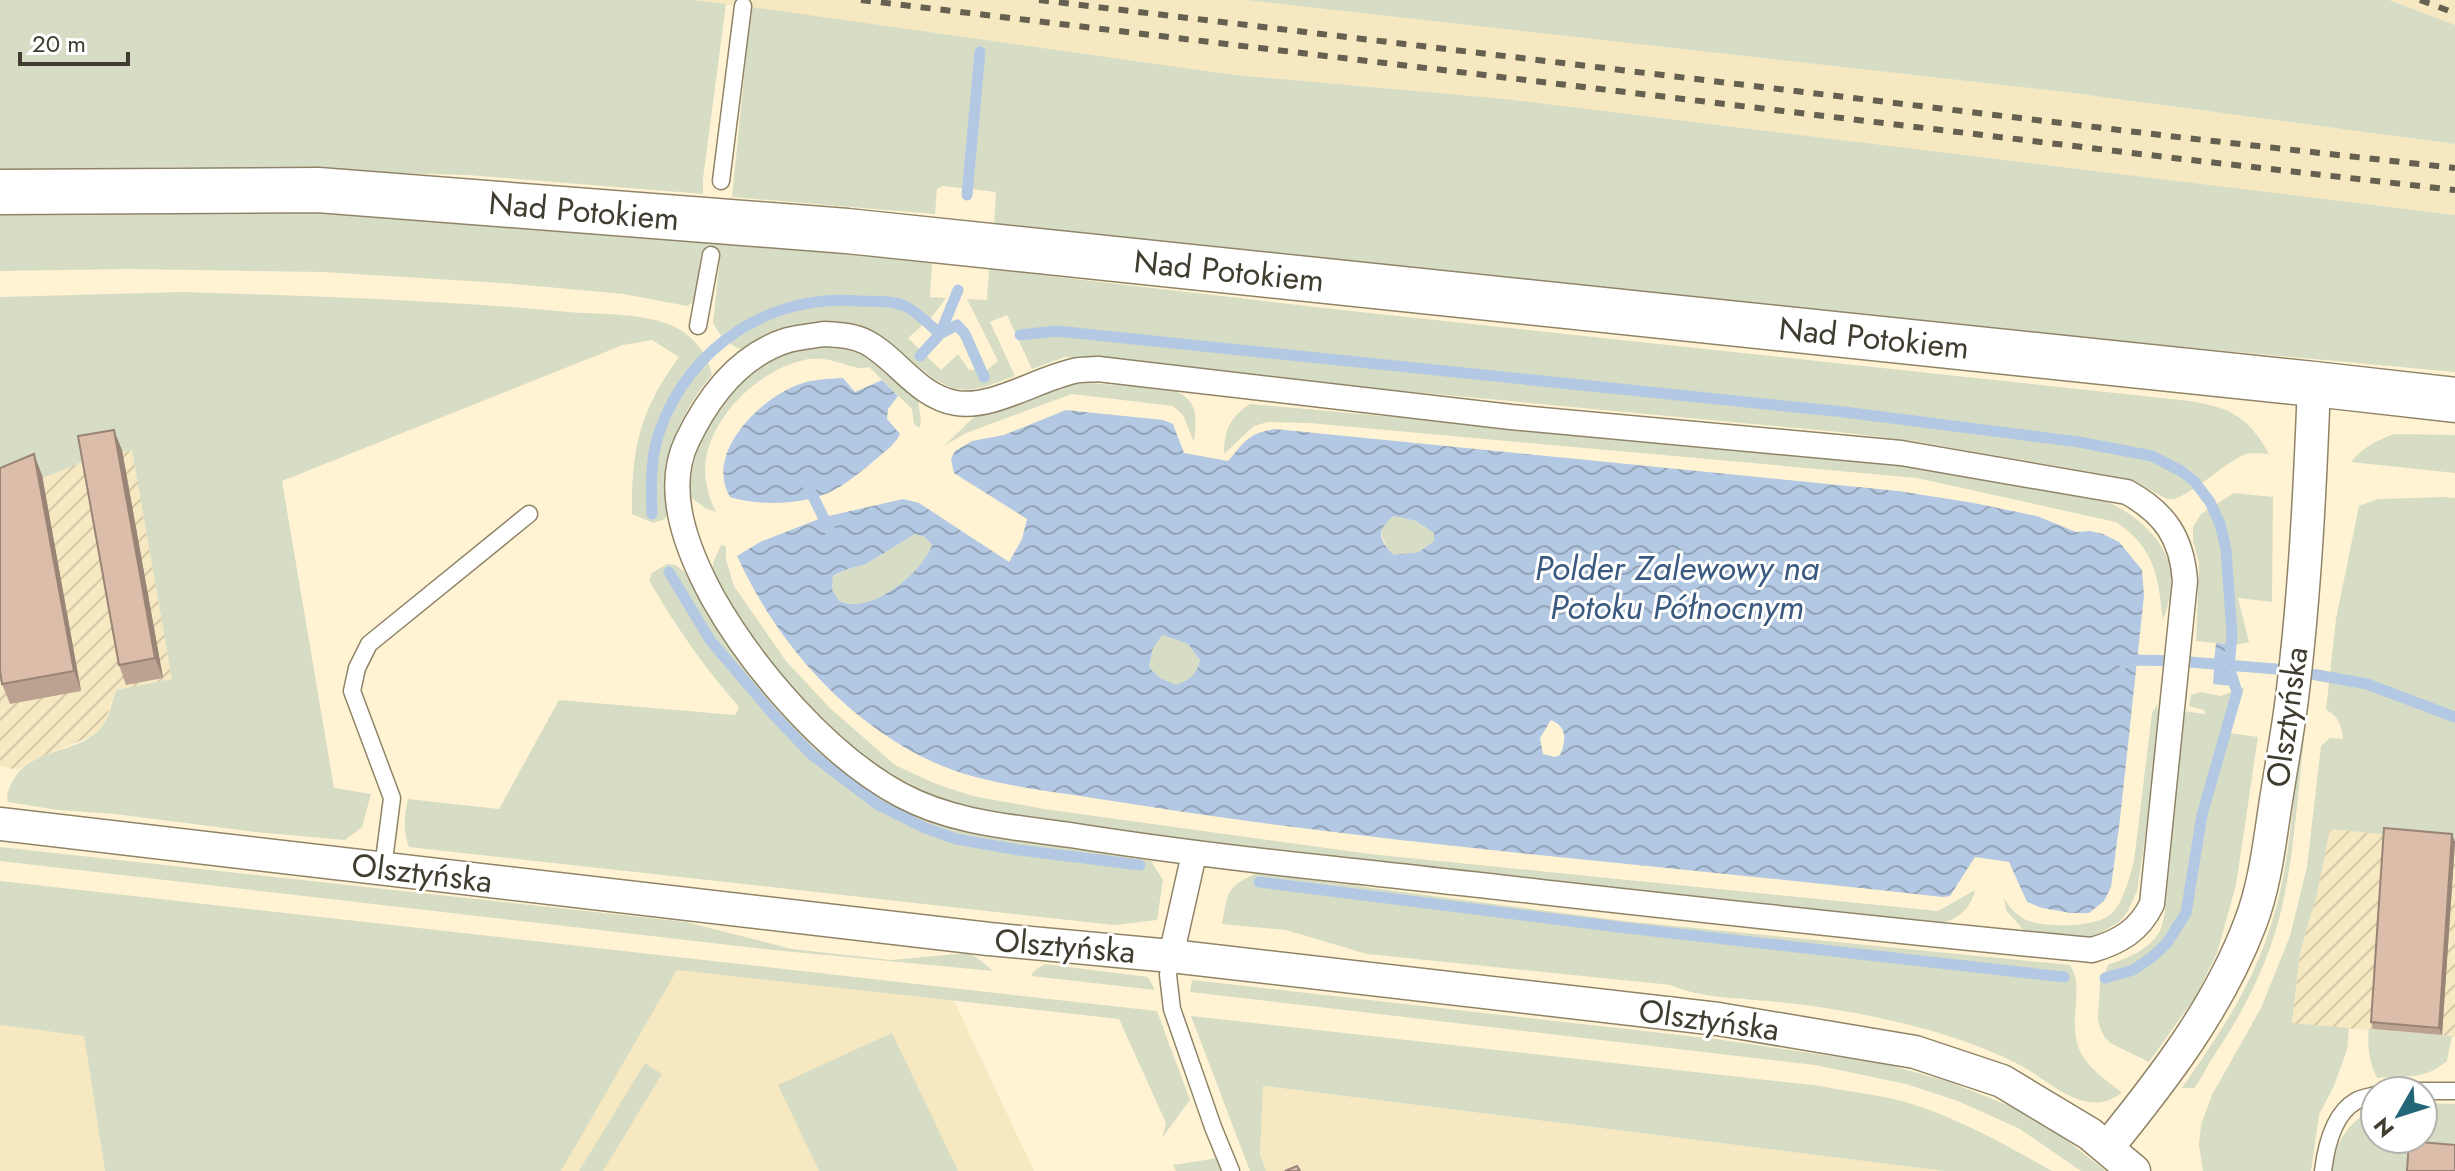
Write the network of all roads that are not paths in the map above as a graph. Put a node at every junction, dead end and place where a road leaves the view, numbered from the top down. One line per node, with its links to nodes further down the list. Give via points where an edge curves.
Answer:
1 (743, 6): 2 (lane)
2 (721, 181)
3 (0, 192): 6 (main road, Nad Potokiem, via 318,190 847,231)
4 (711, 255): 5 (lane)
5 (698, 326)
6 (2314, 384): 7 (main road, Nad Potokiem); 14 (street, Olsztyńska, via 2292,698 2262,884 2251,922 2203,1020)
7 (2455, 400)
8 (529, 514): 11 (lane, via 369,644 357,668 352,691 392,798)
9 (0, 824): 11 (street, Olsztyńska)
10 (1194, 854): 10 (street, via 979,822 936,810 877,780 810,724 754,660 718,605 691,552 678,508 684,446 719,386 762,350 824,334 867,343 913,381 953,403 969,404 1076,370 1098,369 1511,417 1901,453 2127,492 2157,513 2183,558 2185,581 2152,904 2132,931 2092,950); 12 (street)
11 (383, 868): 12 (street, Olsztyńska)
12 (1171, 956): 14 (street, Olsztyńska, via 1718,1019 1915,1052 2002,1081); 15 (lane, via 1172,1009)
13 (2359, 1099): 17 (lane, via 2342,1112)
14 (2107, 1148): 16 (street, Olsztyńska)
15 (1231, 1171)
16 (2134, 1171)
17 (2323, 1171)

